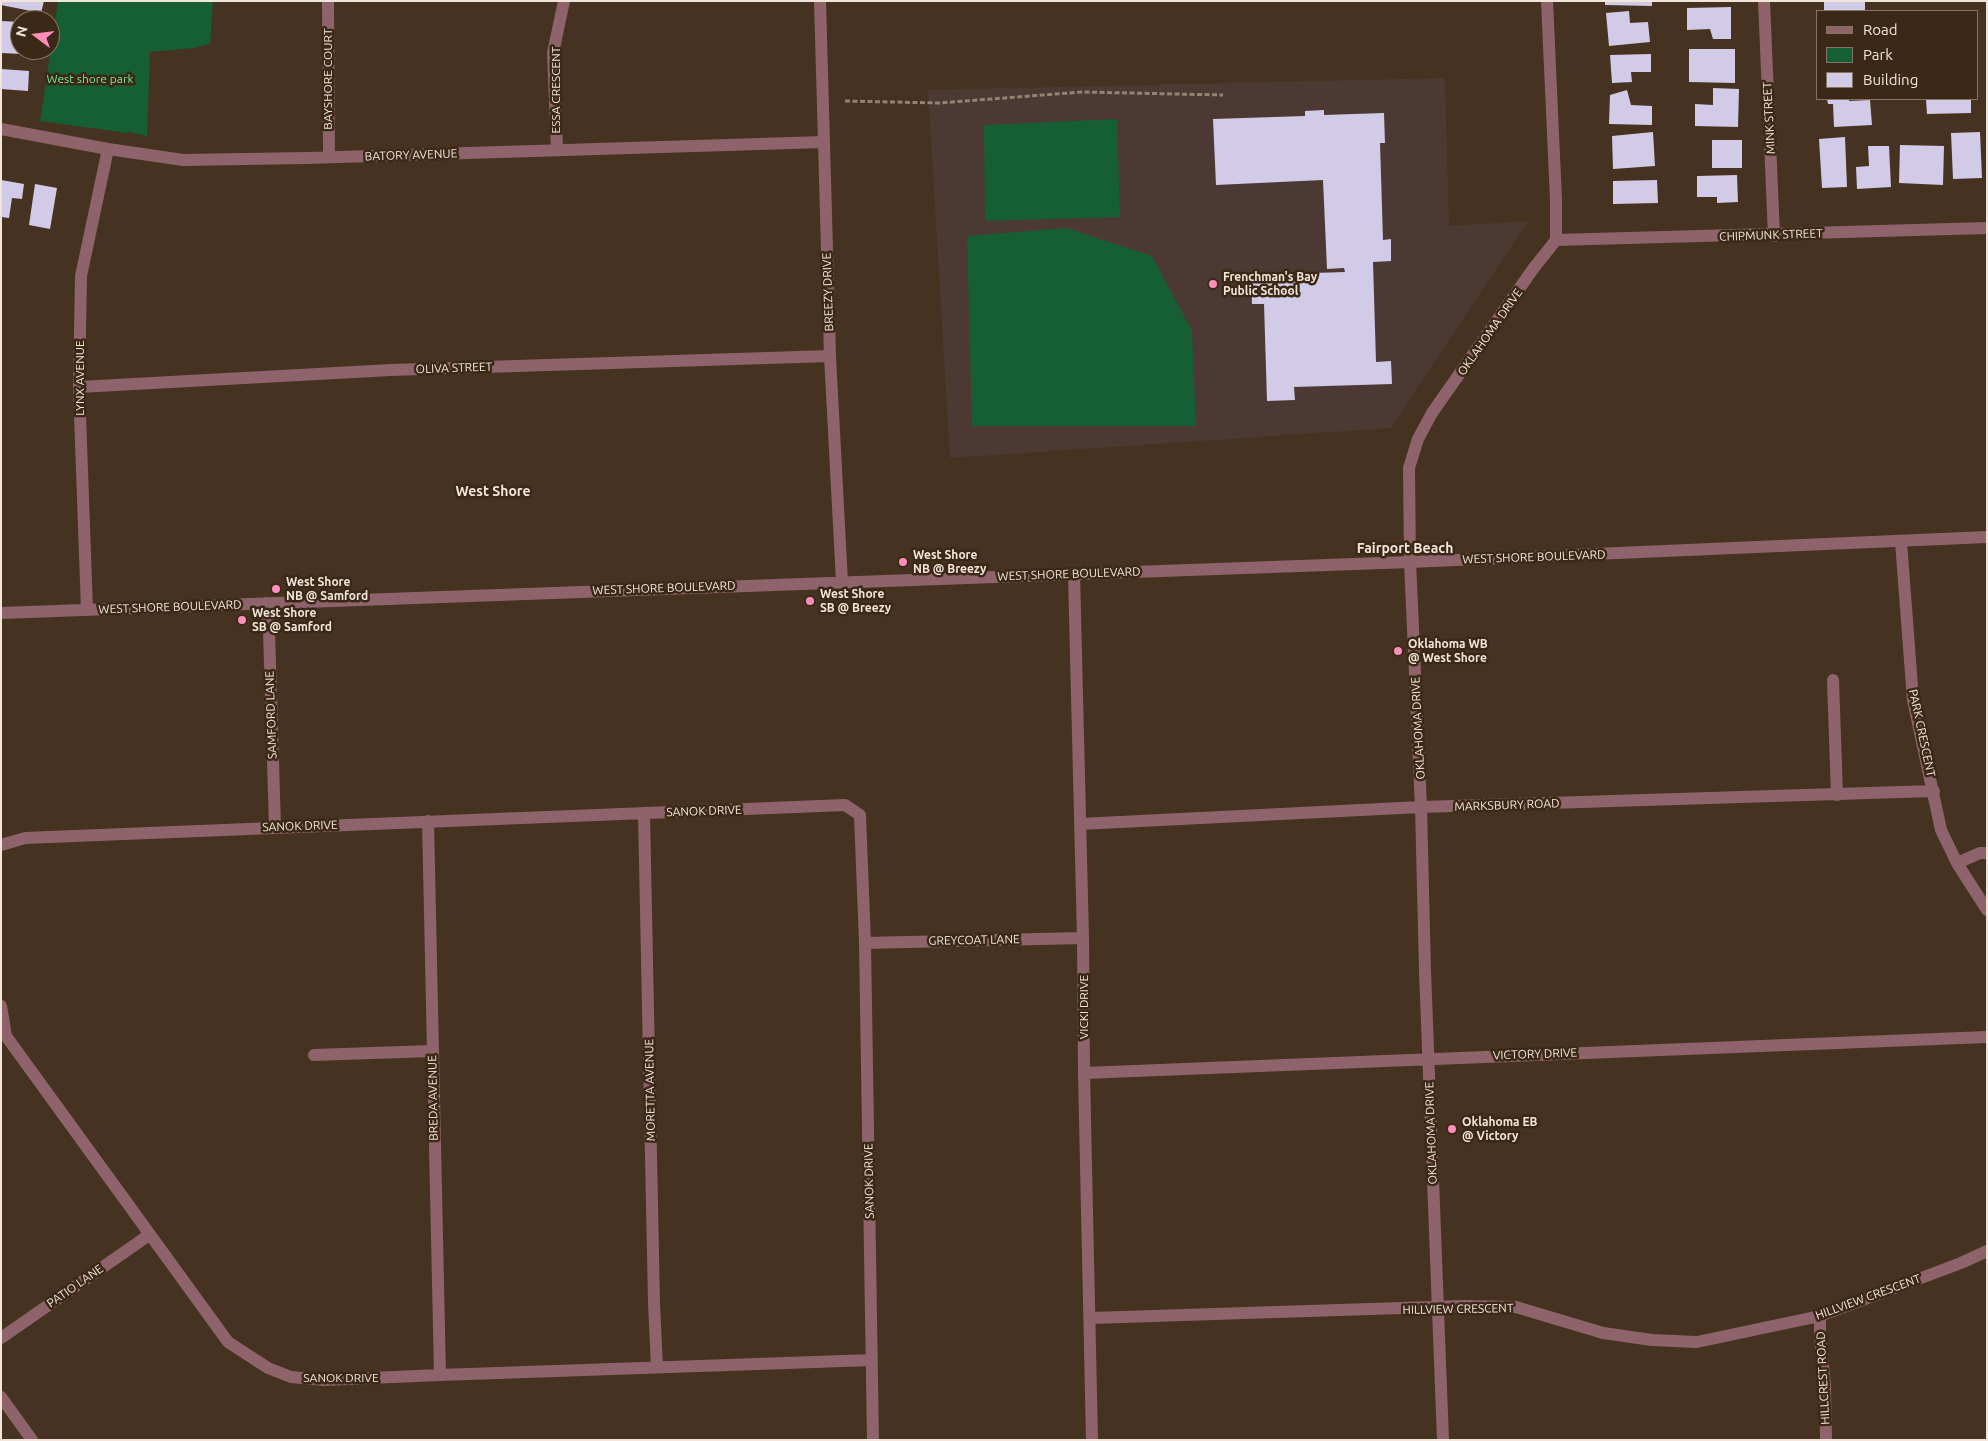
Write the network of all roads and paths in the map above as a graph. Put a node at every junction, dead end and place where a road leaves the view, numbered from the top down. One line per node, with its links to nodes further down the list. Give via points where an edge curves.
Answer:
1 (328, 1): 12 (street, BAYSHORE COURT)
2 (564, 1): 11 (street, ESSA CRESCENT, via 553,53)
3 (820, 1): 9 (street, BREEZY DRIVE)
4 (1547, 1): 15 (street)
5 (1764, 1): 14 (street, MINK STREET)
6 (1224, 94): 7 (path, via 1082,92 939,103)
7 (845, 102)
8 (1, 129): 10 (street, BATORY AVENUE)
9 (824, 142): 11 (street, BATORY AVENUE); 16 (street, BREEZY DRIVE)
10 (108, 149): 12 (street, BATORY AVENUE, via 183,160); 17 (street, LYNX AVENUE, via 81,276)
11 (557, 150): 12 (street, BATORY AVENUE)
12 (329, 157)
13 (1987, 228): 14 (street, CHIPMUNK STREET)
14 (1774, 236): 15 (street, CHIPMUNK STREET)
15 (1556, 240): 20 (street, OKLAHOMA DRIVE, via 1437,406 1418,439 1409,468)
16 (830, 356): 17 (street, OLIVA STREET, via 391,370); 22 (street, BREEZY DRIVE)
17 (79, 387): 24 (street, LYNX AVENUE)
18 (1987, 537): 19 (street, WEST SHORE BOULEVARD)
19 (1901, 542): 20 (street, WEST SHORE BOULEVARD); 27 (street, PARK CRESCENT, via 1913,700)
20 (1410, 562): 21 (street, WEST SHORE BOULEVARD); 29 (street, OKLAHOMA DRIVE)
21 (1074, 574): 22 (street, WEST SHORE BOULEVARD); 32 (street, VICKI DRIVE)
22 (842, 582): 23 (street, WEST SHORE BOULEVARD)
23 (266, 603): 24 (street, WEST SHORE BOULEVARD); 33 (street, SAMFORD LANE)
24 (87, 610): 25 (street, WEST SHORE BOULEVARD)
25 (1, 613)
26 (1833, 680): 28 (street)
27 (1934, 791): 28 (street, MARKSBURY ROAD); 36 (street, PARK CRESCENT, via 1941,830)
28 (1837, 795): 29 (street, MARKSBURY ROAD)
29 (1421, 807): 32 (street, MARKSBURY ROAD); 44 (street, OKLAHOMA DRIVE)
30 (644, 813): 31 (street, SANOK DRIVE); 39 (street, SANOK DRIVE, via 845,805 860,815); 53 (street, MORETTA AVENUE)
31 (428, 821): 33 (street, SANOK DRIVE); 42 (street, BREDA AVENUE)
32 (1080, 824): 38 (street, VICKI DRIVE)
33 (275, 827): 34 (street, SANOK DRIVE, via 25,838)
34 (1, 845)
35 (1987, 853): 36 (street)
36 (1956, 863): 37 (street, PARK CRESCENT)
37 (1987, 910)
38 (1083, 938): 39 (street, GREYCOAT LANE); 45 (street, VICKI DRIVE)
39 (865, 943): 52 (street, SANOK DRIVE)
40 (1, 1006): 46 (street, SANOK DRIVE, via 6,1036)
41 (1987, 1037): 44 (street, VICTORY DRIVE)
42 (432, 1051): 43 (street); 54 (street, BREDA AVENUE)
43 (314, 1055)
44 (1429, 1060): 45 (street, VICTORY DRIVE); 48 (street, OKLAHOMA DRIVE)
45 (1084, 1073): 50 (street, VICKI DRIVE)
46 (149, 1235): 51 (street, PATIO LANE); 54 (street, SANOK DRIVE, via 228,1342 268,1368 291,1377 324,1380)
47 (1987, 1251): 49 (street, HILLVIEW CRESCENT)
48 (1438, 1307): 49 (street, HILLVIEW CRESCENT, via 1516,1307 1603,1333 1697,1342); 50 (street, HILLVIEW CRESCENT); 59 (street, OKLAHOMA DRIVE)
49 (1820, 1316): 60 (street, HILLCREST ROAD)
50 (1090, 1318): 58 (street, VICKI DRIVE)
51 (1, 1338)
52 (872, 1360): 53 (street, SANOK DRIVE); 57 (street, SANOK DRIVE)
53 (657, 1367): 54 (street, SANOK DRIVE)
54 (440, 1375)
55 (1, 1397): 56 (street)
56 (32, 1440)
57 (874, 1440)
58 (1092, 1440)
59 (1443, 1440)
60 (1826, 1440)

